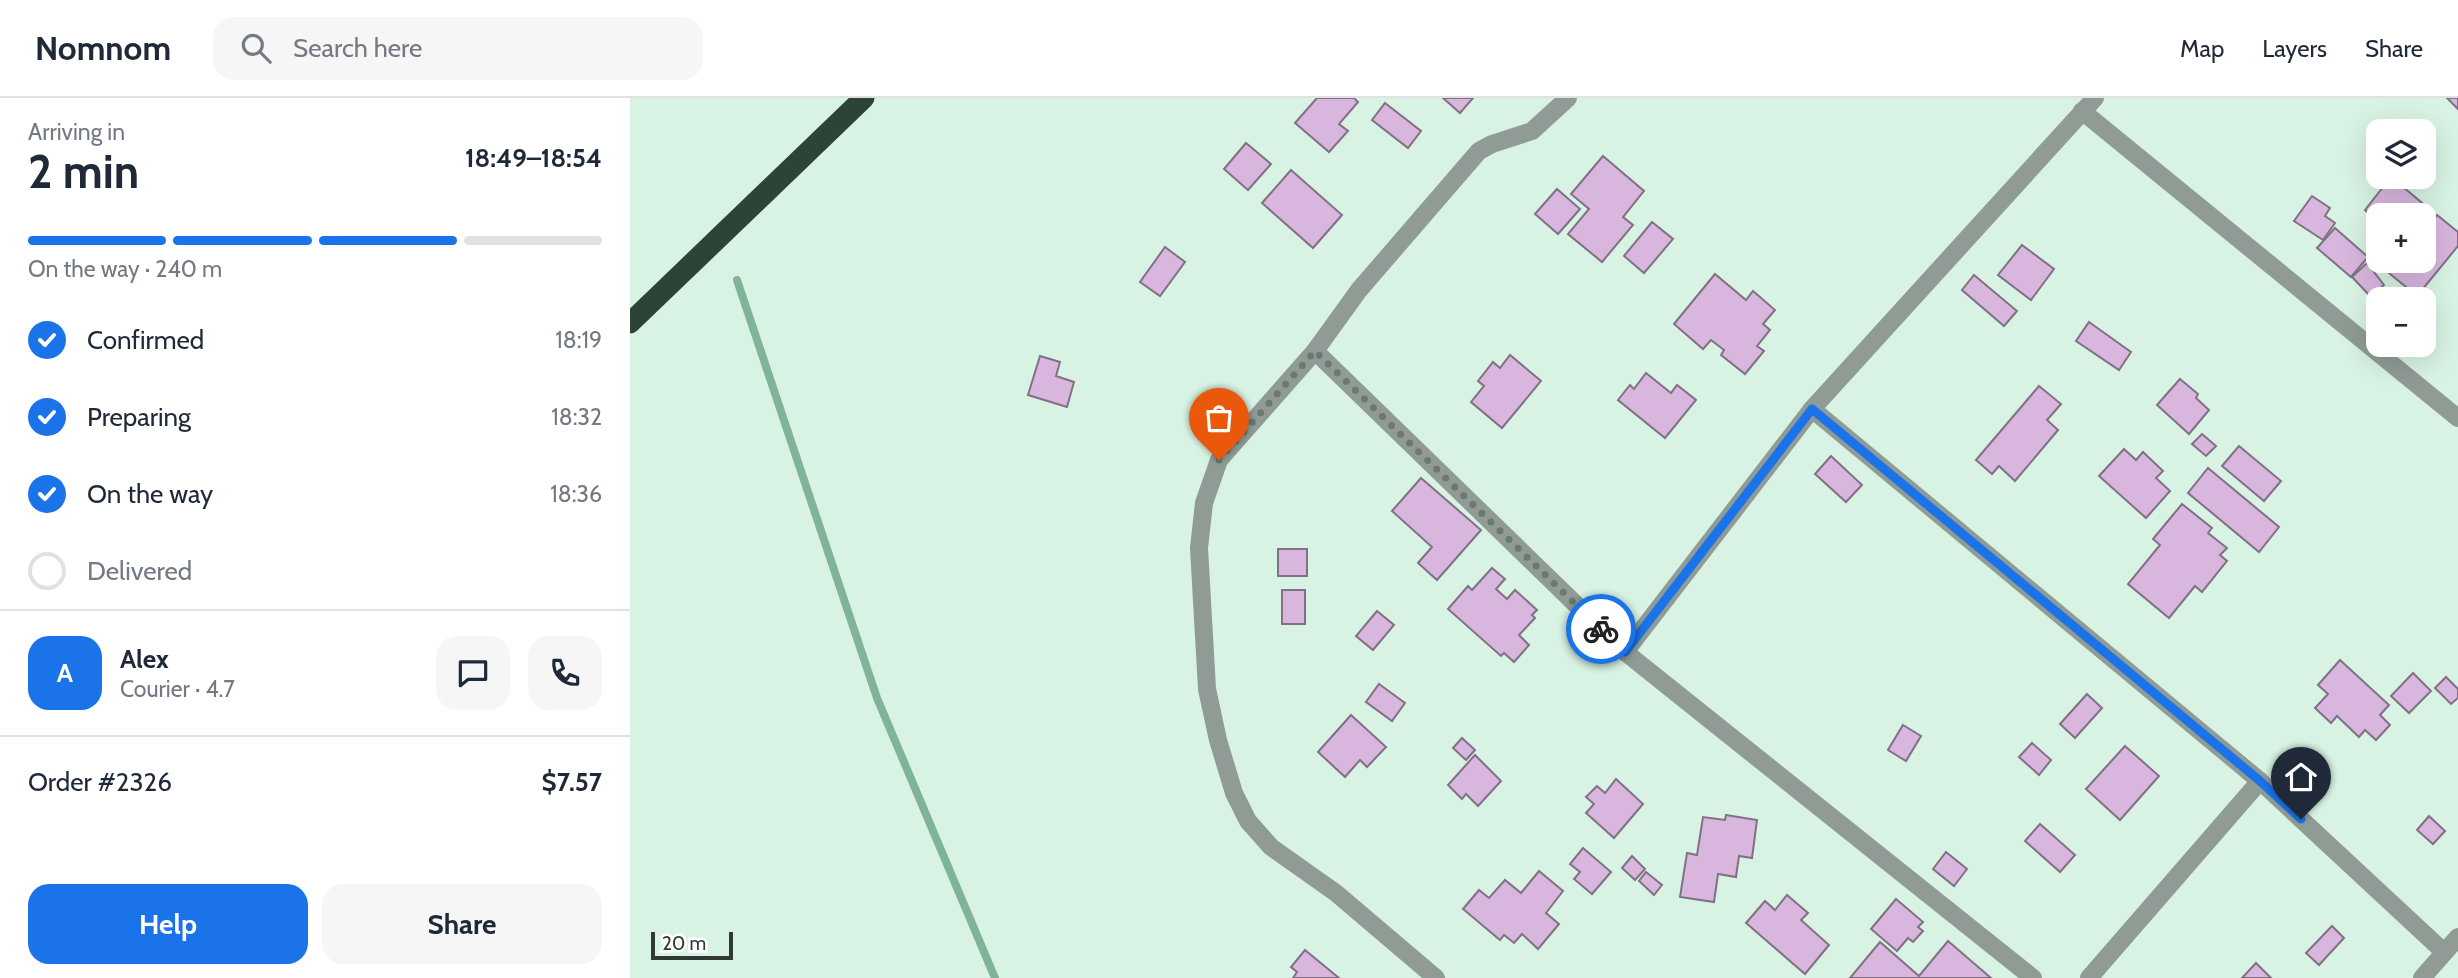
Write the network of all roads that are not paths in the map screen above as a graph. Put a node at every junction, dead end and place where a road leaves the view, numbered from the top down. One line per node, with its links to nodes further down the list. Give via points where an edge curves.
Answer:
1 (864, 98): 5 (highway)
2 (1568, 98): 6 (street, via 1532,131 1479,152 1359,290)
3 (2095, 98): 4 (street)
4 (2082, 111): 7 (street); 8 (street)
5 (630, 324)
6 (1315, 351): 9 (street); 13 (street, via 1219,460 1203,503 1199,548 1208,689 1234,793 1248,821 1271,848 1336,893)
7 (1812, 409): 9 (street); 10 (street)
8 (2458, 418)
9 (1625, 652): 14 (street)
10 (2260, 781): 12 (street); 15 (street)
11 (2458, 937): 12 (street)
12 (2444, 952): 16 (street)
13 (1436, 978)
14 (2033, 978)
15 (2089, 978)
16 (2422, 978)

